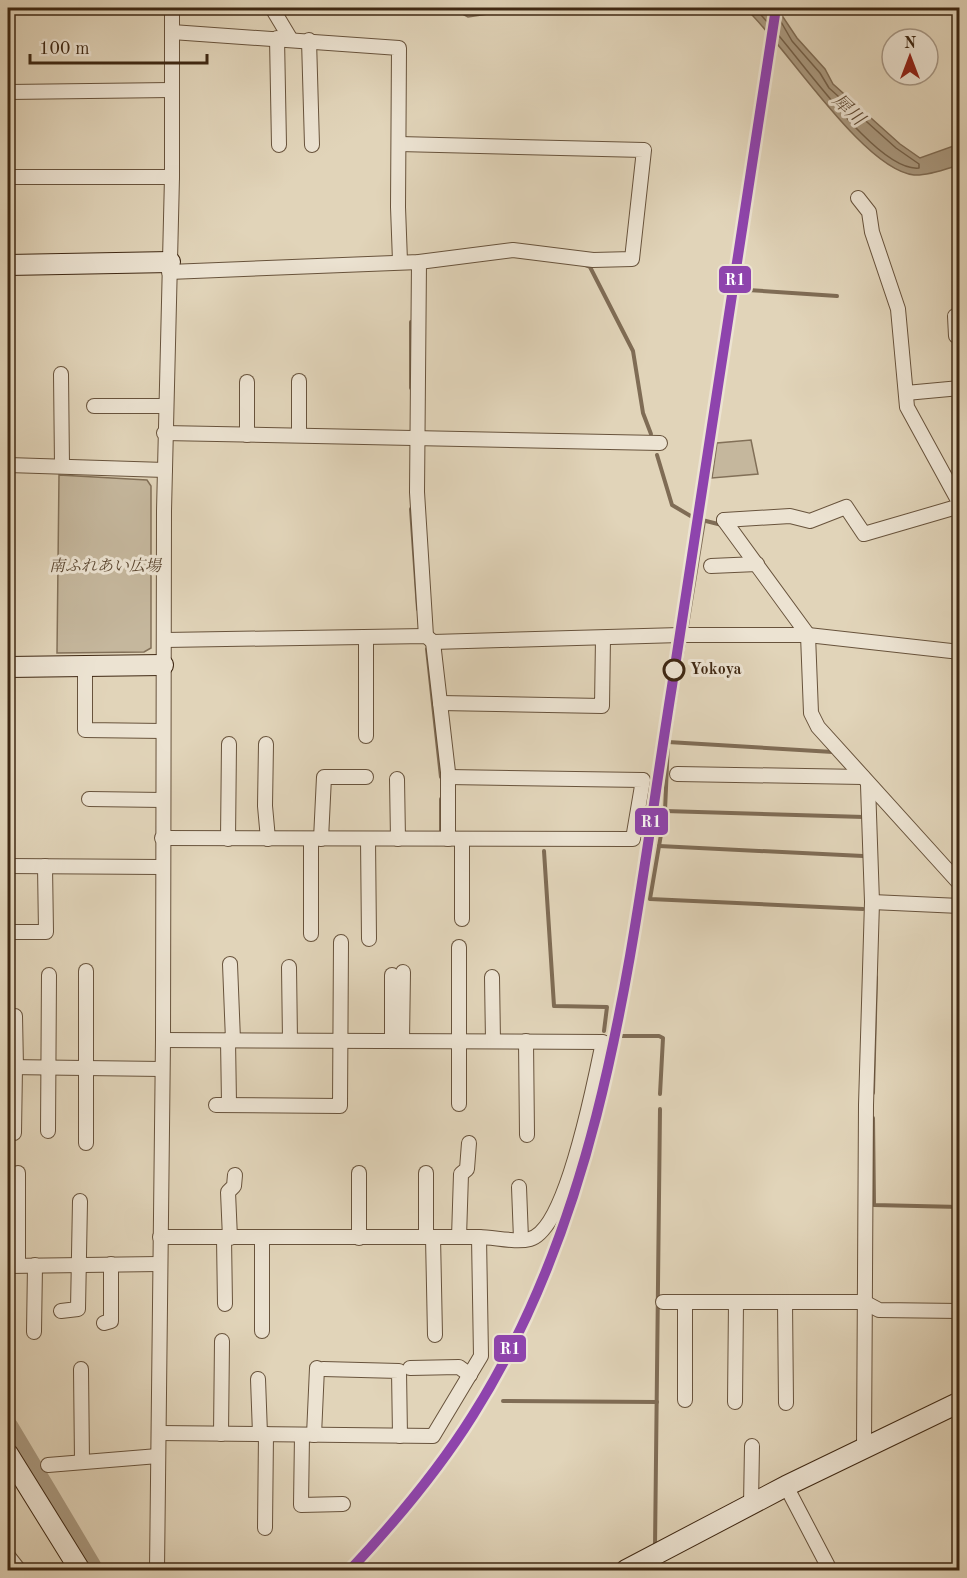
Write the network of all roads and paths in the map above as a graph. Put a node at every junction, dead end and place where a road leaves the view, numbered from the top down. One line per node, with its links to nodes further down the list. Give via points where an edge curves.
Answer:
1 (172, 8): 3 (street)
2 (272, 8): 4 (street)
3 (172, 32): 4 (street); 6 (street)
4 (284, 38): 5 (street); 9 (street)
5 (309, 40): 8 (street, via 399,48); 10 (street)
6 (171, 90): 7 (street); 12 (street)
7 (8, 92)
8 (399, 144): 14 (street); 15 (street, via 644,150 632,259 593,260 513,250)
9 (279, 145)
10 (312, 145)
11 (8, 177): 12 (street)
12 (172, 177): 17 (street)
13 (858, 198): 24 (street, via 869,212 898,309)
14 (400, 261): 15 (street); 17 (street)
15 (419, 262): 30 (street)
16 (8, 265): 17 (street)
17 (169, 267): 26 (street)
18 (955, 316): 19 (street, via 956,336)
19 (960, 336)
20 (61, 374): 33 (street)
21 (247, 381): 28 (street)
22 (298, 381): 29 (street)
23 (960, 388): 24 (street)
24 (906, 393): 35 (street, via 907,407)
25 (94, 406): 26 (street)
26 (165, 406): 27 (street)
27 (165, 433): 28 (street); 34 (street)
28 (246, 435): 29 (street)
29 (299, 435): 30 (street)
30 (416, 438): 31 (street); 41 (street, via 420,562)
31 (660, 442)
32 (8, 465): 33 (street)
33 (62, 466): 34 (street)
34 (165, 470): 42 (street)
35 (960, 505): 36 (street, via 864,534 846,507 810,521 790,516 724,520)
36 (757, 564): 37 (street); 38 (street)
37 (711, 566)
38 (808, 635): 40 (street); 43 (street); 56 (street, via 811,712 818,727)
39 (366, 637): 41 (street); 42 (street); 49 (street)
40 (603, 638): 41 (street); 47 (street, via 602,706)
41 (430, 639): 47 (street)
42 (165, 640): 44 (street)
43 (960, 652)
44 (163, 665): 46 (street); 48 (street)
45 (8, 667): 46 (street)
46 (85, 667): 48 (street, via 85,730)
47 (440, 704): 54 (street)
48 (163, 731): 58 (street)
49 (366, 736)
50 (229, 744): 60 (street)
51 (266, 744): 61 (street)
52 (677, 774): 56 (street)
53 (366, 777): 62 (street, via 324,777)
54 (448, 777): 65 (street); 66 (street, via 643,780 633,839)
55 (397, 779): 64 (street)
56 (865, 781): 70 (street); 71 (street)
57 (89, 800): 58 (street)
58 (163, 800): 59 (street)
59 (162, 838): 60 (street); 69 (street)
60 (228, 839): 61 (street)
61 (268, 839): 62 (street)
62 (316, 839): 63 (street); 75 (street)
63 (369, 839): 64 (street); 76 (street)
64 (398, 839): 65 (street)
65 (448, 839): 66 (street)
66 (462, 839): 73 (street)
67 (8, 866): 68 (street)
68 (45, 866): 69 (street); 74 (street, via 46,933)
69 (161, 867): 87 (street)
70 (960, 884)
71 (872, 902): 72 (street); 127 (street)
72 (960, 906)
73 (462, 919)
74 (8, 933)
75 (311, 934)
76 (369, 939)
77 (341, 942): 86 (street)
78 (459, 947): 91 (street)
79 (230, 964): 88 (street)
80 (289, 967): 89 (street)
81 (86, 971): 96 (street)
82 (398, 973): 90 (street)
83 (49, 975): 95 (street)
84 (497, 979): 92 (street)
85 (15, 1016): 94 (street)
86 (342, 1039): 88 (street, via 340,1106 223,1104); 89 (street); 90 (street)
87 (163, 1040): 88 (street); 97 (street)
88 (230, 1040): 89 (street)
89 (290, 1040)
90 (397, 1041): 91 (street)
91 (458, 1041): 92 (street); 98 (street)
92 (497, 1041): 93 (street)
93 (526, 1041): 101 (street); 117 (street, via 603,1042 587,1114 558,1208 544,1231)
94 (13, 1067): 95 (street); 100 (street)
95 (49, 1068): 96 (street); 99 (street)
96 (86, 1068): 97 (street); 102 (street)
97 (162, 1069): 111 (street)
98 (459, 1104)
99 (48, 1131)
100 (14, 1133)
101 (527, 1135)
102 (86, 1143)
103 (469, 1143): 113 (street, via 467,1169 461,1174)
104 (18, 1173): 120 (street)
105 (359, 1173): 115 (street)
106 (426, 1173): 112 (street)
107 (235, 1175): 114 (street, via 234,1186 228,1192)
108 (519, 1187): 117 (street)
109 (84, 1202): 122 (street)
110 (479, 1236): 113 (street); 117 (street); 138 (street, via 481,1356)
111 (160, 1237): 114 (street); 119 (street)
112 (429, 1237): 113 (street); 115 (street); 134 (street)
113 (459, 1237)
114 (227, 1238): 116 (street); 128 (street)
115 (359, 1238): 116 (street)
116 (262, 1239): 132 (street)
117 (521, 1239)
118 (111, 1264): 119 (street); 122 (street); 131 (street, via 111,1321)
119 (159, 1264): 144 (street)
120 (13, 1265): 121 (street)
121 (35, 1265): 122 (street); 133 (street)
122 (85, 1265): 129 (street, via 78,1309)
123 (663, 1302): 124 (street)
124 (685, 1302): 125 (street); 140 (street)
125 (736, 1302): 126 (street); 141 (street)
126 (785, 1302): 127 (street); 143 (street)
127 (864, 1302): 130 (street, via 879,1310); 150 (street)
128 (225, 1304)
129 (61, 1311)
130 (960, 1311)
131 (104, 1323)
132 (262, 1331)
133 (34, 1332)
134 (435, 1335)
135 (222, 1341): 145 (street)
136 (410, 1368): 138 (street, via 459,1367)
137 (81, 1369): 153 (street)
138 (470, 1375): 148 (street, via 433,1436)
139 (258, 1379): 146 (street)
140 (685, 1400)
141 (735, 1402)
142 (960, 1402): 150 (street)
143 (786, 1403)
144 (159, 1434): 145 (street); 152 (street)
145 (220, 1434): 146 (street)
146 (263, 1434): 147 (street); 158 (street)
147 (308, 1435): 148 (street); 148 (street, via 320,1369 399,1371); 156 (street, via 301,1505)
148 (400, 1436)
149 (752, 1446): 157 (street)
150 (864, 1448): 155 (street)
151 (8, 1454): 162 (street)
152 (158, 1456): 153 (street); 163 (street)
153 (82, 1462): 154 (street)
154 (48, 1465)
155 (786, 1486): 157 (street); 165 (street)
156 (343, 1504)
157 (751, 1504): 160 (street)
158 (265, 1528)
159 (8, 1556): 161 (street)
160 (650, 1565): 164 (street)
161 (19, 1570)
162 (80, 1570)
163 (157, 1570)
164 (626, 1570)
165 (830, 1570)

